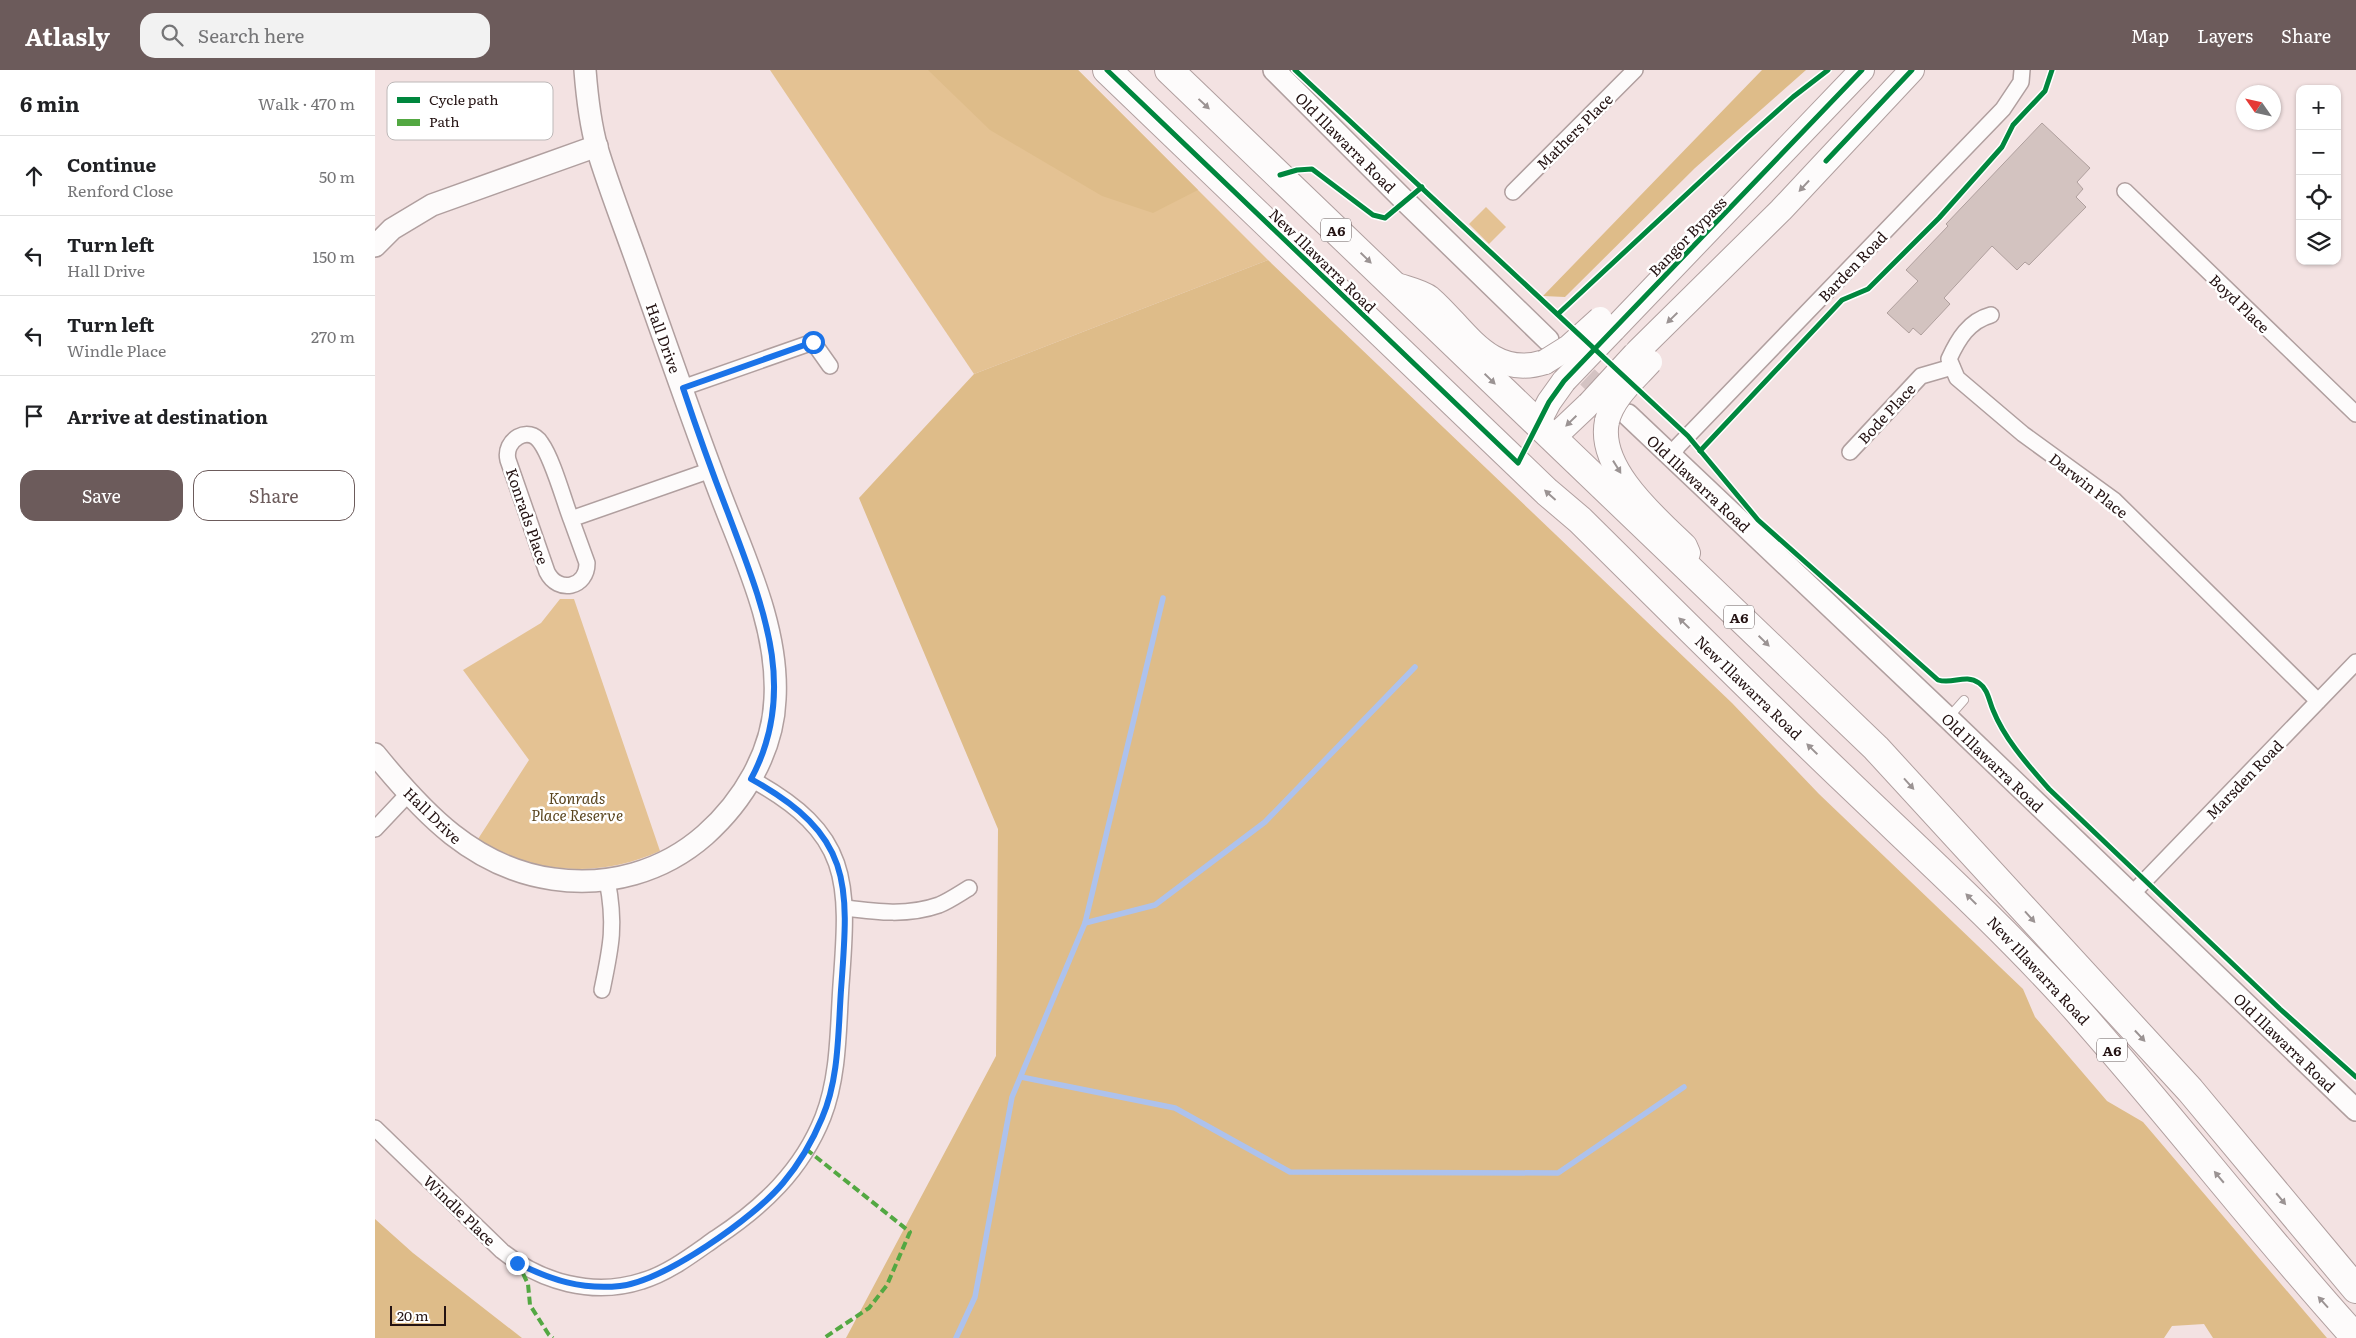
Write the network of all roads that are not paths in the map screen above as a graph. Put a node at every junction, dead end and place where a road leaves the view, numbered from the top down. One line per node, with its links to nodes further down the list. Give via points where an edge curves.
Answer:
1 (585, 70): 9 (street, Hall Drive)
2 (1107, 70): 26 (highway, New Illawarra Road / A6)
3 (1169, 70): 13 (highway, New Illawarra Road / A6, one-way to 13)
4 (1274, 70): 16 (street, Old Illawarra Road)
5 (1635, 70): 11 (street, Mathers Place)
6 (1862, 70): 15 (main road, Bangor Bypass, via 1710,230)
7 (1912, 70): 17 (main road, one-way to 17)
8 (2022, 70): 25 (street, Barden Road, via 2021,82 2003,109 1678,446)
9 (597, 146): 12 (street, via 432,205 392,229); 20 (street, Hall Drive)
10 (2125, 191): 21 (street, Boyd Place)
11 (1513, 192)
12 (375, 246)
13 (1392, 284): 16 (main road, via 1429,297 1475,344 1494,358 1525,366); 23 (highway, New Illawarra Road / A6, one-way to 23)
14 (1991, 315): 19 (street, via 1981,317 1958,338 1949,359)
15 (1607, 325): 16 (main road, bridge, via 1569,347); 23 (main road, Bangor Bypass, bridge, via 1549,402)
16 (1546, 351)
17 (1644, 357): 22 (main road, bridge, via 1610,411); 23 (main road, one-way to 23, bridge, via 1589,404)
18 (830, 366): 20 (street, via 813,342)
19 (1952, 367): 24 (street, Bode Place, via 1921,376); 32 (street, Darwin Place, via 1957,378 2023,434 2114,500)
20 (683, 388): 27 (street, Hall Drive)
21 (2356, 414)
22 (1617, 418): 25 (street, Old Illawarra Road); 29 (main road, one-way to 29, via 1605,436 1609,454 1640,501 1685,546)
23 (1545, 432): 26 (highway); 29 (highway, New Illawarra Road / A6)
24 (1850, 452)
25 (1672, 458): 33 (street, Old Illawarra Road)
26 (1520, 466): 46 (highway, New Illawarra Road / A6, one-way to 26, via 2067,1000 1969,897 1847,783 1580,520)
27 (711, 470): 28 (street); 35 (street, Hall Drive, via 745,559 769,633 773,656 775,702 772,722 760,762)
28 (571, 519): 28 (street, Konrads Place, via 587,569 580,581 564,586 552,581 547,572 508,460 508,448 516,437 528,434 540,441)
29 (1697, 577): 45 (highway, New Illawarra Road / A6, one-way to 45, via 1876,748 2190,1090)
30 (2356, 662): 32 (street, Marsden Road)
31 (1964, 700): 33 (lane)
32 (2318, 701): 40 (street, Marsden Road)
33 (1948, 718): 40 (street, Old Illawarra Road)
34 (375, 754): 36 (street, Hall Drive)
35 (751, 779): 38 (street, Hall Drive, via 731,808 691,847 646,871); 41 (street, Windle Place, via 795,806 823,836 840,873)
36 (409, 793): 37 (street); 38 (street, Hall Drive, via 445,830 509,869 559,880)
37 (375, 829)
38 (607, 880): 42 (street, via 613,933)
39 (969, 888): 41 (street, via 941,904 924,909 904,912)
40 (2131, 895): 43 (street, Old Illawarra Road)
41 (846, 908): 44 (street, Windle Place, via 833,1078 826,1108 815,1134 791,1173 768,1199 731,1228 662,1272 642,1281 600,1287 576,1286 537,1274 502,1251)
42 (602, 990)
43 (2355, 1107)
44 (375, 1128)
45 (2356, 1289)
46 (2356, 1338)

